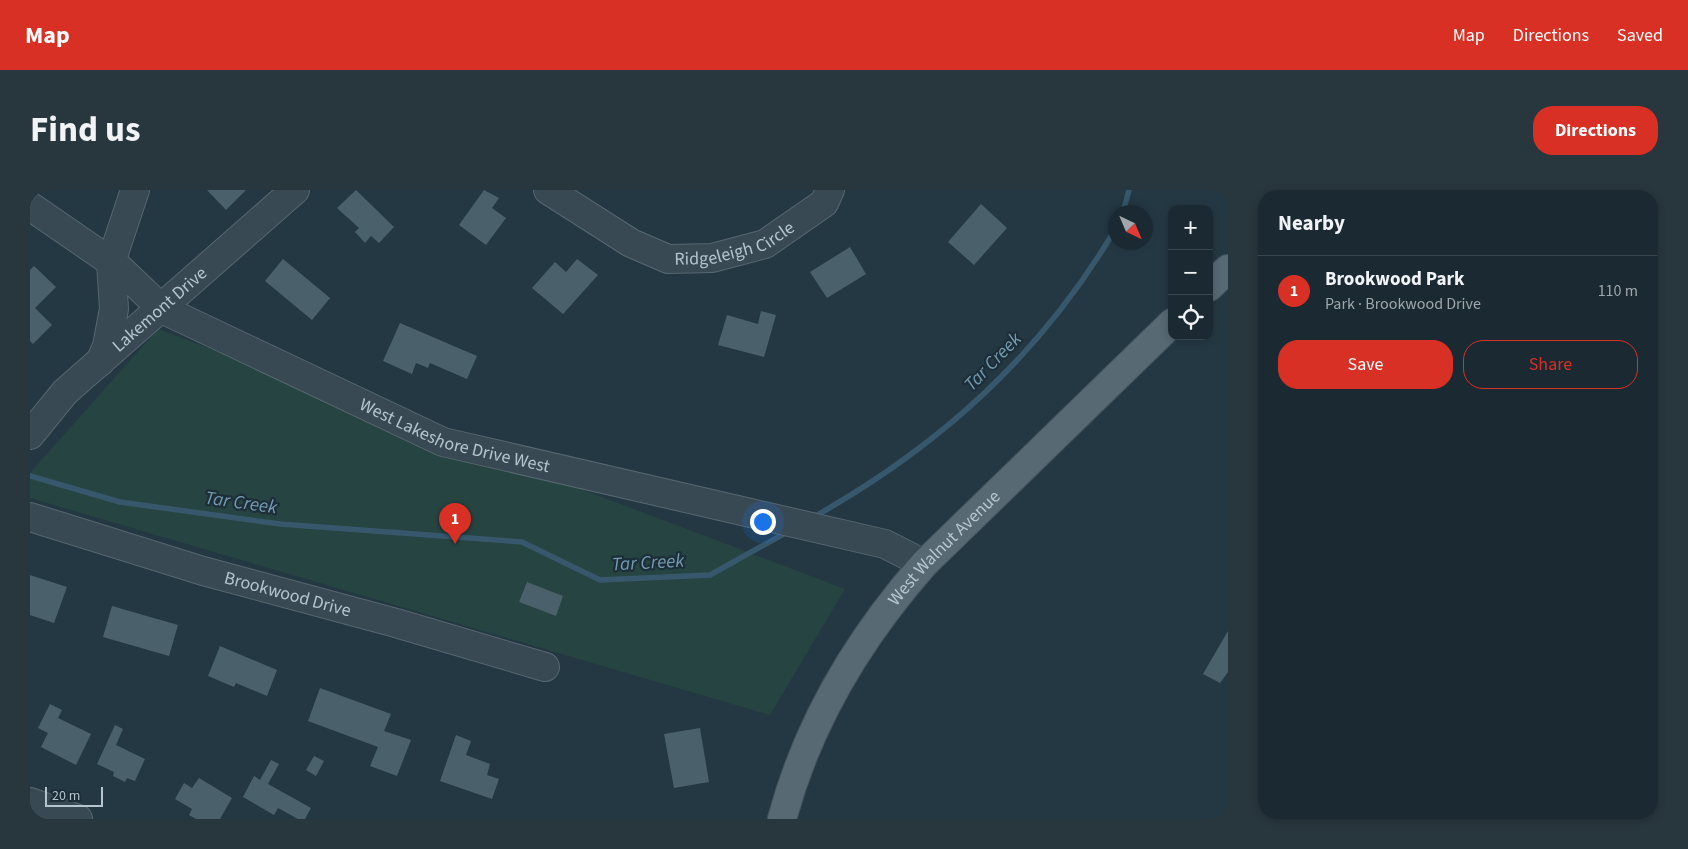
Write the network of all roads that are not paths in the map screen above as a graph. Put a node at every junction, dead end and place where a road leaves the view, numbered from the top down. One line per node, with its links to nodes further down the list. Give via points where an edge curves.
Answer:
1 (135, 190): 6 (street)
2 (295, 190): 9 (street, Lakemont Drive)
3 (548, 190): 4 (street, Ridgeleigh Circle, via 631,243 668,259 712,258 765,244 824,203)
4 (830, 190)
5 (30, 206): 6 (street, West Lakeshore Drive West)
6 (111, 262): 9 (street, West Lakeshore Drive West); 11 (street, via 114,309 107,346)
7 (1228, 269): 8 (main road)
8 (1213, 283)
9 (162, 309): 11 (street, Lakemont Drive); 14 (street, West Lakeshore Drive West, via 443,442 885,544)
10 (1168, 328): 14 (main road, West Walnut Avenue)
11 (100, 362): 12 (street, Lakemont Drive, via 65,392)
12 (30, 435)
13 (30, 517): 15 (street, Brookwood Drive, via 203,571)
14 (924, 564): 18 (main road, West Walnut Avenue, via 865,636 838,681 799,763)
15 (545, 667)
16 (30, 802): 17 (street)
17 (78, 819)
18 (782, 819)

